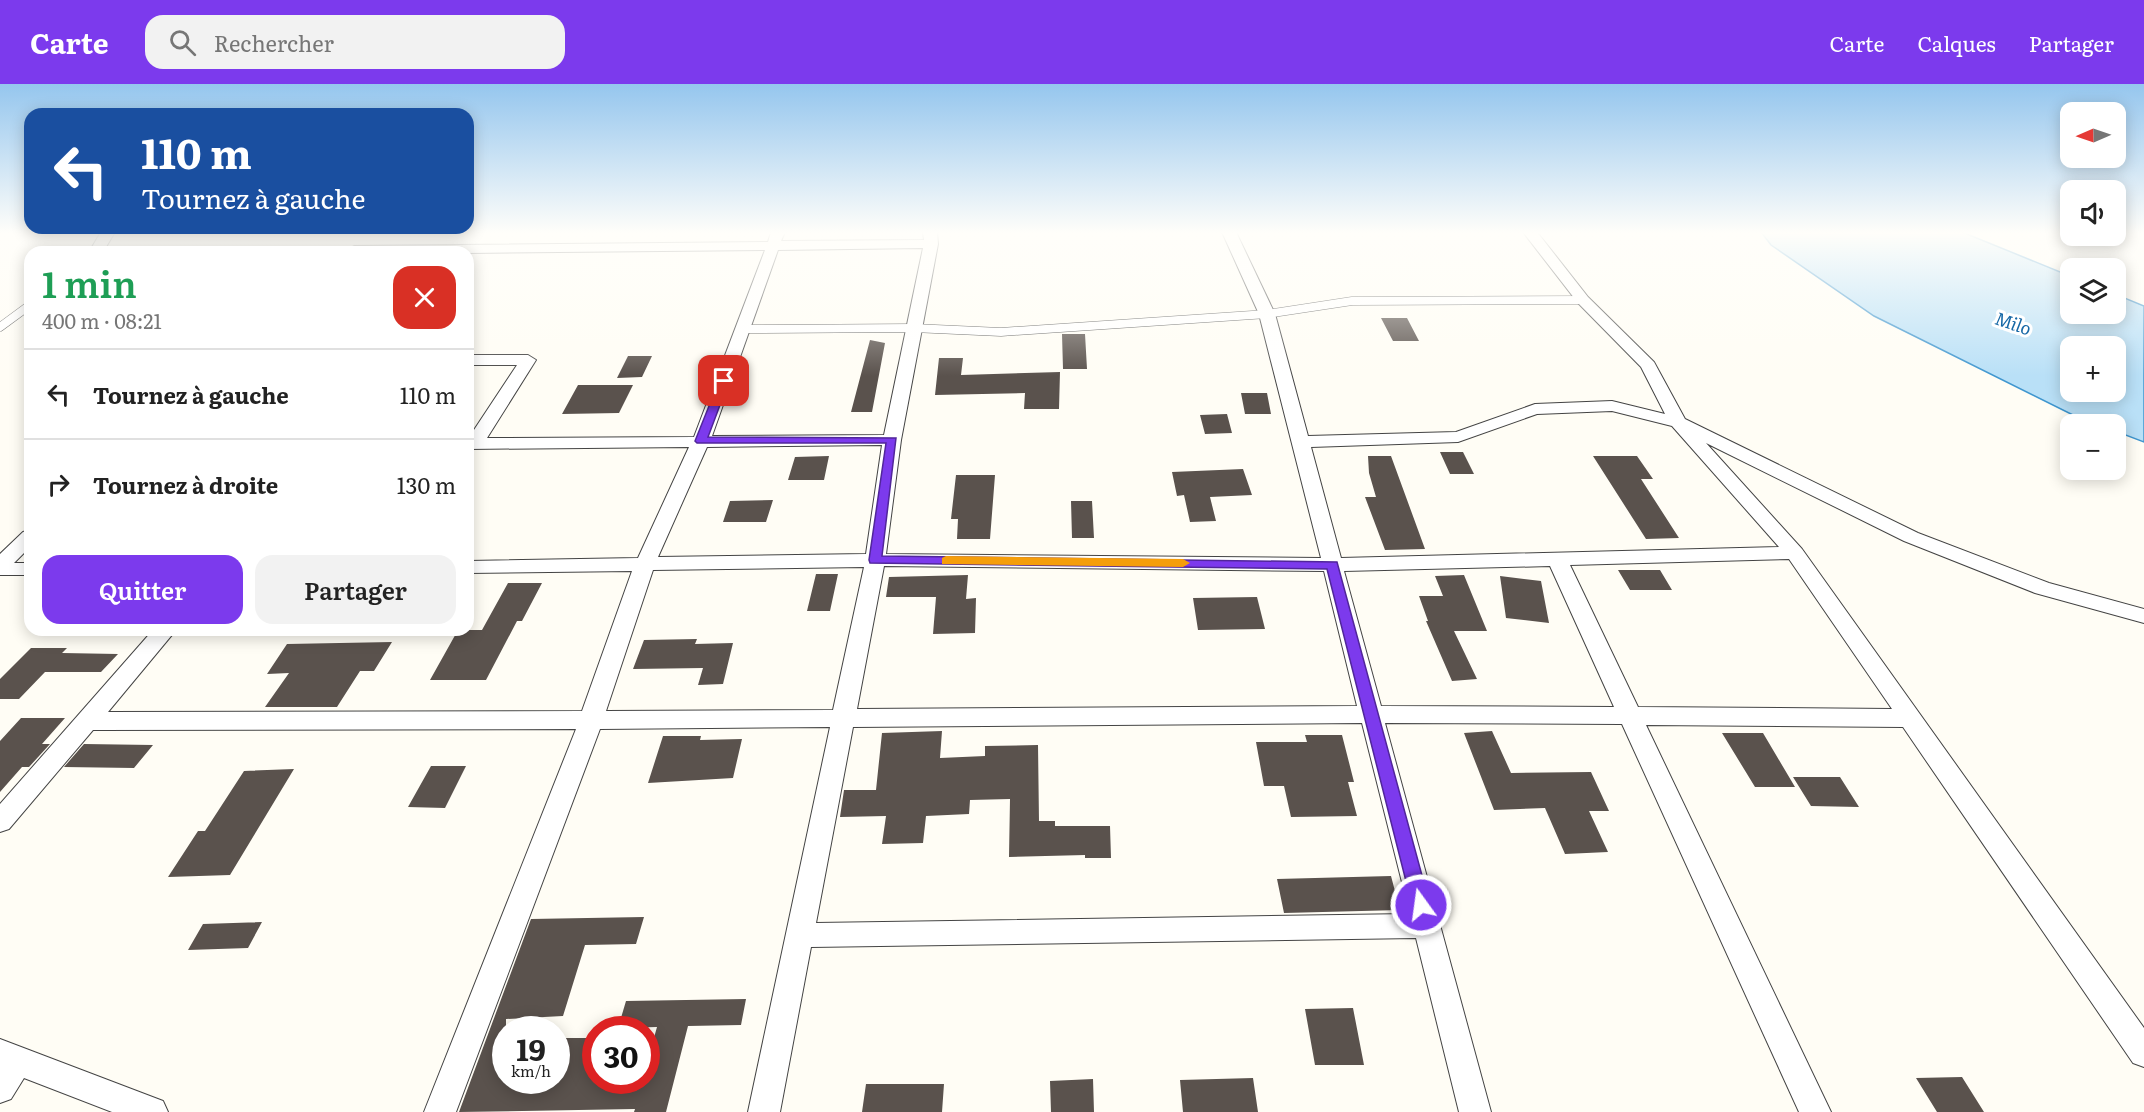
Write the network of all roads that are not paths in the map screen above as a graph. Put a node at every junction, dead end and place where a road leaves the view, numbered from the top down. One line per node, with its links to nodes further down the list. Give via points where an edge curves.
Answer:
1 (760, 280): 10 (street)
2 (922, 280): 9 (street)
3 (1251, 280): 7 (street)
4 (1567, 280): 5 (street)
5 (1583, 300): 7 (lane, via 1352,301); 12 (street, via 1648,365)
6 (24, 309): 8 (lane)
7 (1267, 314): 9 (lane, via 1001,332); 16 (street)
8 (0, 327)
9 (913, 328): 10 (lane); 14 (street)
10 (743, 329): 15 (street)
11 (474, 360): 13 (street, via 528,360)
12 (1678, 422): 16 (street, via 1612,406 1535,409 1458,437); 19 (street); 27 (street, via 1911,537 2042,588)
13 (474, 440)
14 (892, 440): 15 (street); 21 (street)
15 (701, 441): 17 (street); 22 (street)
16 (1299, 442): 23 (street)
17 (474, 443)
18 (24, 542): 24 (street)
19 (1795, 553): 20 (street); 32 (street)
20 (1557, 559): 23 (street); 30 (street)
21 (875, 560): 22 (street); 23 (street); 31 (street)
22 (645, 564): 25 (street); 33 (street)
23 (1333, 565): 29 (street)
24 (0, 567): 26 (street)
25 (474, 567)
26 (24, 569)
27 (2144, 616)
28 (160, 636): 34 (street)
29 (1372, 714): 30 (street); 31 (street); 36 (street)
30 (1630, 716): 32 (street); 45 (street)
31 (844, 717): 33 (street); 37 (street)
32 (1910, 718): 38 (street)
33 (591, 720): 34 (street); 42 (street)
34 (86, 721): 35 (street)
35 (0, 822)
36 (1427, 927): 37 (street); 44 (street)
37 (799, 935): 43 (street)
38 (2144, 1053)
39 (9, 1057): 40 (street); 41 (street)
40 (0, 1088)
41 (152, 1112)
42 (440, 1112)
43 (764, 1112)
44 (1475, 1112)
45 (1815, 1112)

